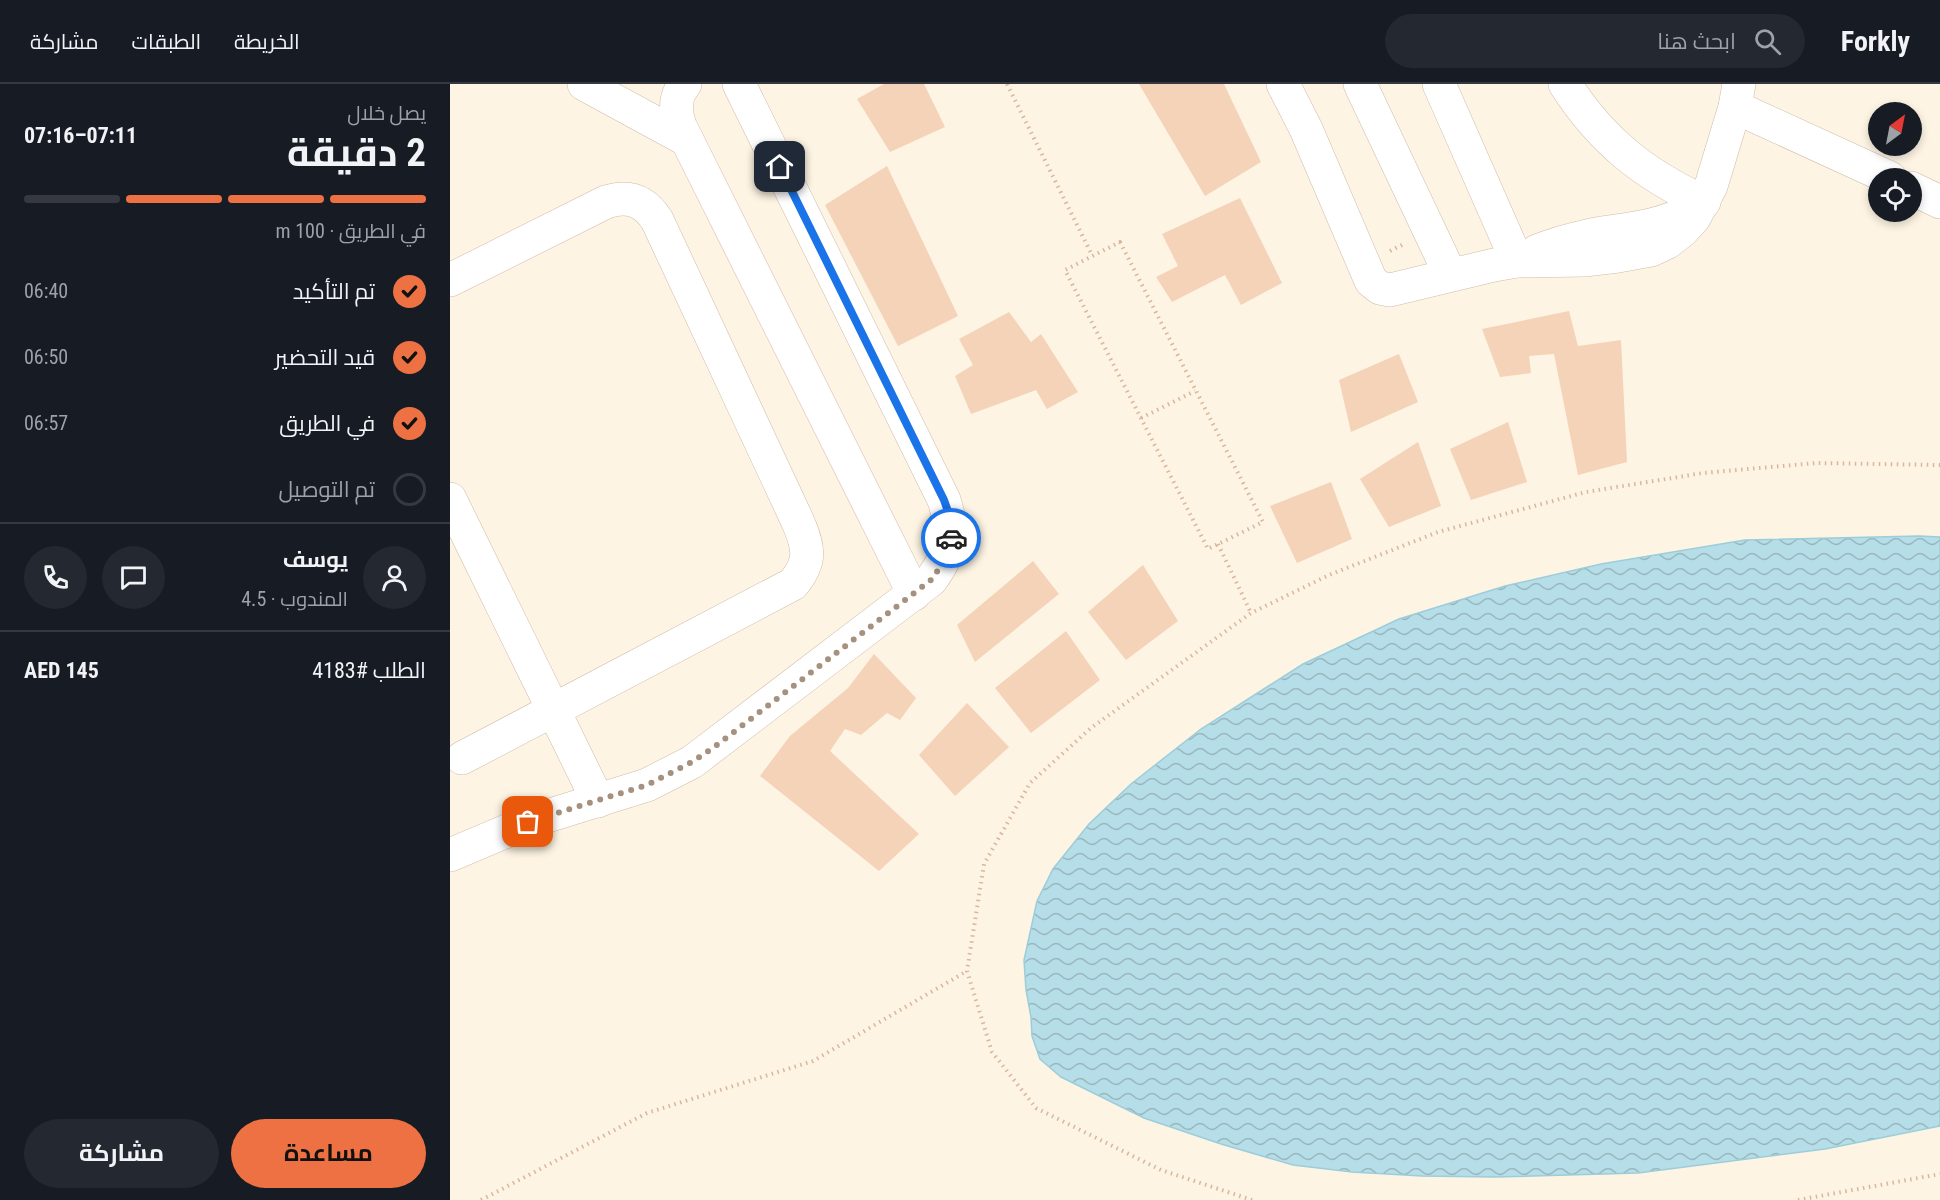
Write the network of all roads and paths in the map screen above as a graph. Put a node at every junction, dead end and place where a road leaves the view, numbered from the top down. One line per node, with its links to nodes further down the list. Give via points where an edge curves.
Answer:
1 (584, 84): 10 (lane)
2 (685, 84): 10 (lane, via 676,101 676,114)
3 (739, 84): 24 (lane, via 951,520 951,542 944,562)
4 (1007, 84): 15 (path)
5 (1283, 84): 17 (lane, via 1371,281 1390,291)
6 (1360, 84): 17 (lane)
7 (1439, 84): 16 (lane)
8 (1565, 84): 13 (lane, via 1599,130 1622,152 1647,172)
9 (1737, 95): 11 (lane); 13 (lane)
10 (687, 140): 24 (lane)
11 (1872, 168)
12 (1922, 193): 14 (lane)
13 (1704, 202): 16 (lane, via 1664,222 1564,242)
14 (1940, 202)
15 (1092, 255): 19 (path, via 1120,242); 20 (path, via 1065,270)
16 (1517, 261): 17 (lane)
17 (1450, 274)
18 (450, 280): 26 (lane, via 606,202 629,199 651,209 807,543 802,573 793,584)
19 (1195, 391): 20 (path); 23 (path, via 1263,522)
20 (1141, 418): 23 (path, via 1208,549)
21 (1940, 465): 25 (path, via 1816,463 1703,473 1586,492 1438,532 1329,575)
22 (450, 499): 26 (lane)
23 (1218, 544): 25 (path)
24 (914, 594): 28 (lane, via 692,762 647,785)
25 (1251, 613): 30 (path, via 1091,728 1030,783 984,864)
26 (554, 711): 27 (lane); 28 (lane)
27 (462, 758)
28 (598, 801): 29 (lane)
29 (452, 849)
30 (967, 970): 32 (path, via 813,1061 646,1113); 33 (path, via 992,1052 1036,1108 1161,1170)
31 (1940, 1174): 34 (path)
32 (481, 1200)
33 (1252, 1200)
34 (1798, 1200)

